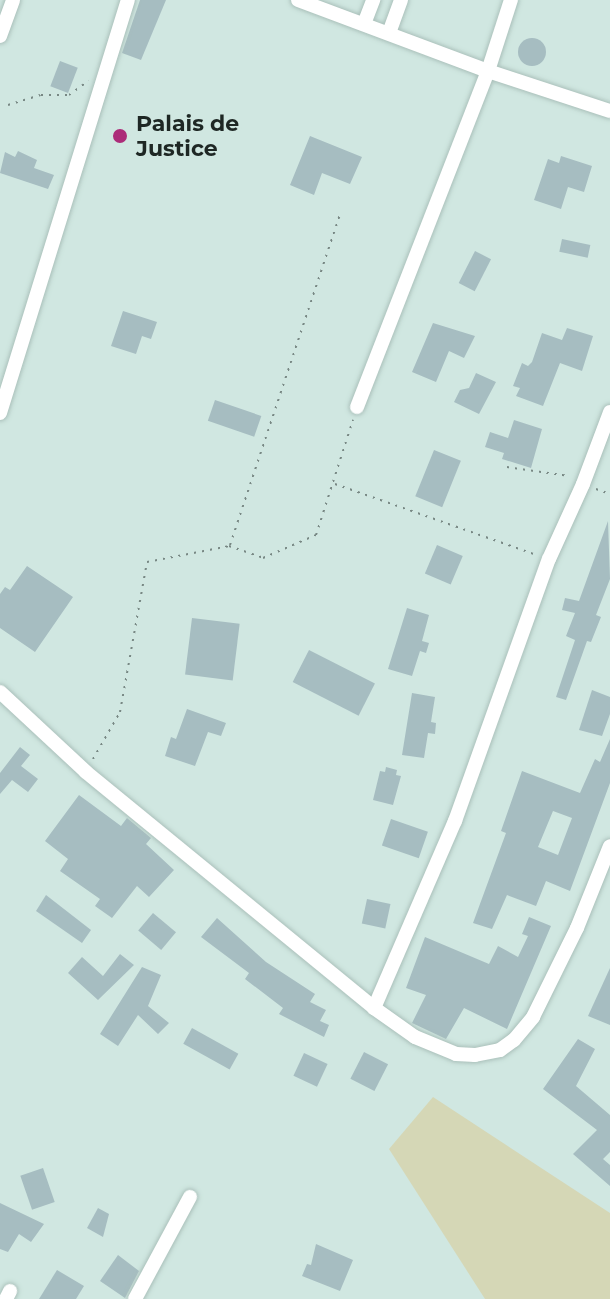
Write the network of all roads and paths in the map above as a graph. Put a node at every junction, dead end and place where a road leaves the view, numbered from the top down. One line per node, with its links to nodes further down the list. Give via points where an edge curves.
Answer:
1 (13, 0): 8 (street)
2 (128, 0): 11 (street)
3 (298, 0): 7 (street)
4 (373, 0): 7 (street)
5 (401, 0): 9 (street)
6 (511, 0): 10 (street)
7 (364, 24): 9 (street)
8 (2, 27)
9 (389, 33): 10 (street)
10 (488, 71): 13 (street); 15 (street)
11 (104, 74): 12 (path, via 69,95 41,95); 17 (street)
12 (8, 105)
13 (610, 111)
14 (340, 214): 21 (path)
15 (357, 407): 19 (path)
16 (610, 412): 20 (street)
17 (0, 413)
18 (507, 467): 20 (path, via 568,475)
19 (335, 484): 21 (path, via 316,535 263,558); 22 (path)
20 (583, 484): 22 (street)
21 (229, 546): 24 (path, via 147,562 120,712)
22 (549, 559): 26 (street, via 455,821)
23 (0, 692): 24 (street)
24 (86, 772): 26 (street)
25 (610, 846): 26 (street, via 533,1017 507,1045 487,1054 456,1054 415,1037)
26 (374, 1008)
27 (190, 1197): 28 (street)
28 (135, 1299)

